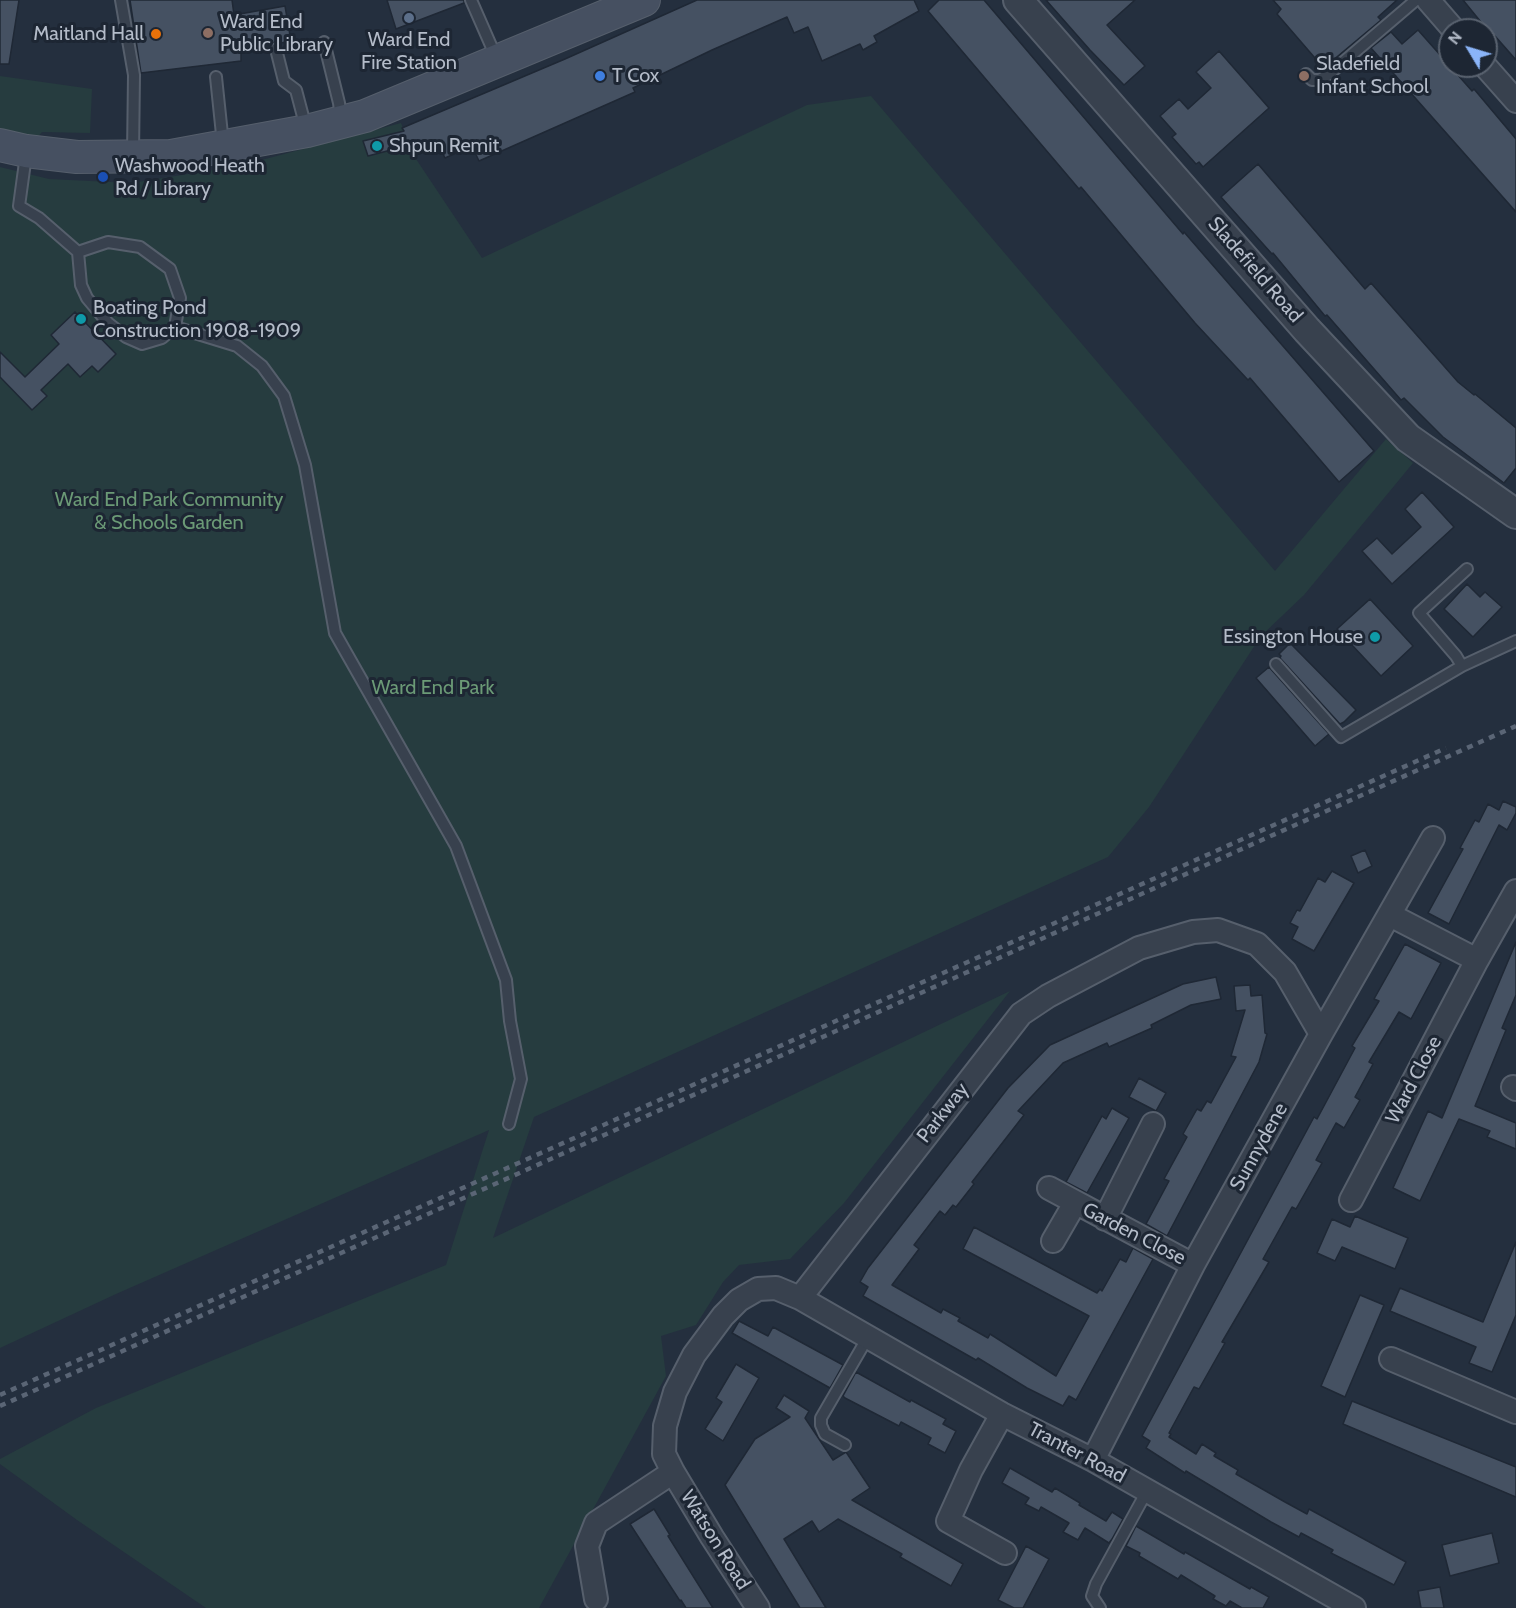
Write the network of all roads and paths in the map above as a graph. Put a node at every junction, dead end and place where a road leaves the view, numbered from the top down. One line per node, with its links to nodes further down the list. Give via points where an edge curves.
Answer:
1 (122, 0): 19 (lane, via 134,75)
2 (471, 0): 10 (lane)
3 (644, 0): 10 (main road)
4 (1018, 0): 22 (street, Sladefield Road, via 1299,321 1408,438)
5 (1416, 0): 11 (lane, via 1328,75 1319,80)
6 (1428, 0): 7 (street)
7 (1444, 18)
8 (324, 42): 15 (lane)
9 (276, 49): 16 (lane, via 284,81 296,90)
10 (498, 61): 15 (main road, via 365,116)
11 (1306, 75)
12 (216, 77): 17 (lane)
13 (1496, 78): 14 (street)
14 (1516, 101)
15 (341, 122): 16 (main road)
16 (307, 131): 17 (main road)
17 (223, 147): 19 (main road, via 171,156)
18 (13, 148): 19 (main road, via 76,158); 20 (lane, via 19,206)
19 (133, 157)
20 (78, 252): 21 (lane, via 81,285 108,324 142,344 162,338); 21 (lane, via 108,242 140,247 170,269 180,298)
21 (175, 327): 32 (lane, via 237,346 262,366 284,396 306,465 335,633 456,846 506,980 521,1079)
22 (1512, 508)
23 (1467, 569): 26 (lane, via 1419,613)
24 (1516, 641): 26 (lane)
25 (1276, 664): 26 (lane, via 1341,737)
26 (1462, 666)
27 (1434, 838): 29 (street, Sunnydene)
28 (1516, 891): 30 (street, Ward Close)
29 (1390, 915): 30 (street); 31 (street, Sunnydene)
30 (1477, 960): 35 (street, Ward Close)
31 (1321, 1034): 39 (street, Sunnydene); 40 (street, Parkway, via 1285,972 1257,944 1218,930 1193,932 1139,948 1104,965 1021,1014)
32 (509, 1124)
33 (1153, 1124): 37 (street)
34 (1049, 1188): 36 (street, Garden Close)
35 (1351, 1200)
36 (1075, 1203): 37 (street, Garden Close); 38 (street, Garden Close)
37 (1105, 1219): 39 (street, Garden Close)
38 (1053, 1241)
39 (1194, 1265): 46 (street, Sunnydene)
40 (800, 1298): 41 (street, Tranter Road); 47 (street, via 776,1288 758,1289 723,1316 694,1354 675,1392 665,1426 664,1454)
41 (868, 1337): 44 (street, Tranter Road); 45 (lane, via 821,1418 825,1434)
42 (1391, 1359): 43 (street)
43 (1516, 1412)
44 (1002, 1414): 46 (street, Tranter Road); 49 (street, via 948,1521)
45 (845, 1445)
46 (1093, 1460): 48 (street, Tranter Road)
47 (673, 1472): 50 (street, via 596,1523 587,1546); 51 (street, Watson Road)
48 (1147, 1491): 52 (lane, via 1096,1584 1092,1596); 53 (street, Tranter Road)
49 (1005, 1553)
50 (596, 1599)
51 (758, 1608)
52 (1100, 1608)
53 (1353, 1608)

